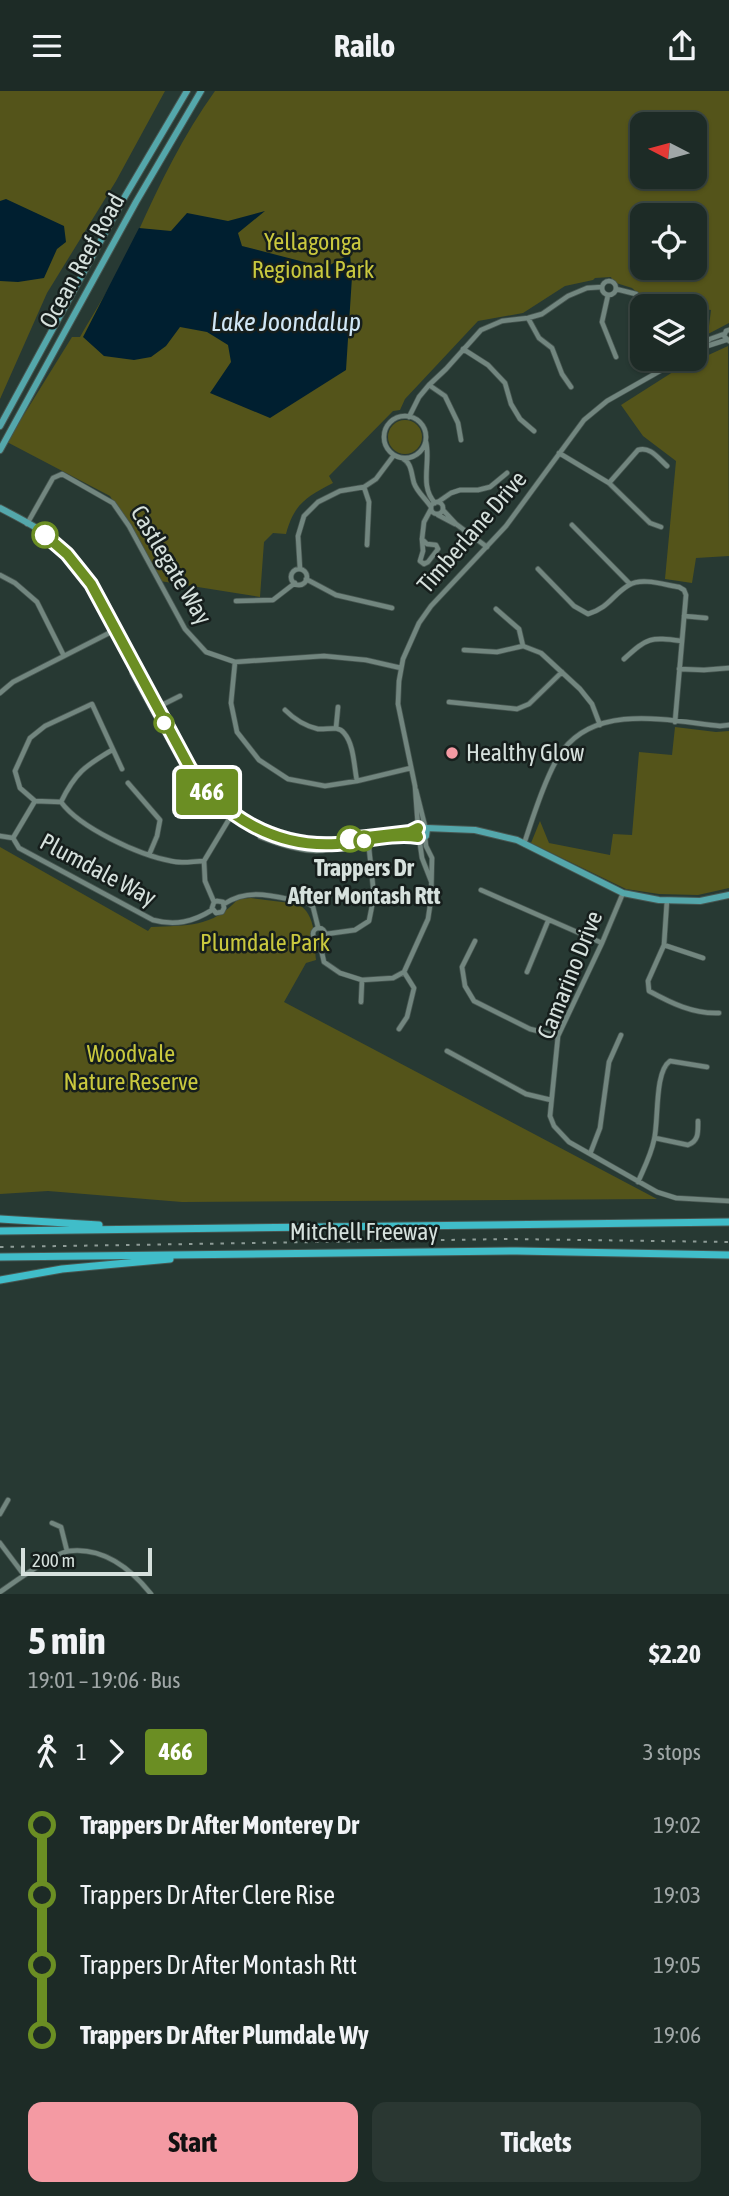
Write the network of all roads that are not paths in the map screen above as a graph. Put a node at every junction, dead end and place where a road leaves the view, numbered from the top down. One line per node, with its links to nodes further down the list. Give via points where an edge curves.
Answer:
1 (187, 91): 17 (main road, Ocean Reef Road)
2 (201, 91): 21 (main road, Ocean Reef Road)
3 (602, 287): 4 (street, via 611,281); 6 (street); 7 (street, via 587,288)
4 (616, 289): 5 (street); 6 (street)
5 (633, 294)
6 (608, 295): 12 (street, via 601,322)
7 (528, 318): 11 (street, via 502,321 481,330); 15 (street, via 539,338 552,348)
8 (729, 330): 9 (street)
9 (727, 340): 10 (street)
10 (707, 342)
11 (463, 349): 14 (street); 18 (street, via 505,383 520,419)
12 (616, 356)
13 (660, 371): 22 (street, Timberlane Drive, via 607,401 584,420)
14 (429, 384): 16 (street); 19 (street, via 445,396 458,423)
15 (571, 387)
16 (409, 417): 20 (street, via 424,429); 23 (street, via 398,417 386,427 384,441)
17 (0, 426)
18 (534, 431)
19 (460, 440)
20 (426, 442): 24 (street, via 417,454); 29 (street, via 429,497)
21 (0, 450)
22 (559, 453): 27 (street); 39 (street, Timberlane Drive)
23 (394, 455): 24 (street); 28 (street, via 376,479)
24 (402, 458): 29 (street, via 417,489)
25 (667, 466): 27 (street, via 650,451 638,450)
26 (507, 474): 29 (street, via 483,489 453,493)
27 (609, 483): 36 (street, via 650,523)
28 (363, 487): 38 (street, via 369,502); 40 (street, via 340,491 318,502 304,516 298,537)
29 (437, 506): 31 (street); 31 (street); 33 (street); 34 (street)
30 (0, 510): 32 (main road)
31 (436, 514): 33 (street); 34 (street)
32 (27, 524): 51 (main road, via 46,532 71,554 93,582); 57 (street, Castlegate Way, via 53,478 62,474 113,503 185,629 206,652)
33 (424, 524): 37 (street)
34 (456, 524): 39 (street)
35 (572, 525): 45 (street)
36 (661, 527)
37 (422, 539): 37 (street, via 438,549 424,564 420,561)
38 (366, 545)
39 (487, 547): 58 (street, Timberlane Drive, via 425,614)
40 (300, 569): 43 (street); 44 (street, via 292,574)
41 (538, 569): 45 (street, via 588,614 602,610)
42 (0, 575): 55 (street, via 37,602)
43 (306, 579): 44 (street); 47 (street, via 336,595)
44 (295, 583): 46 (street, via 273,600)
45 (630, 584): 49 (street, via 681,588 686,595)
46 (236, 601)
47 (392, 608)
48 (496, 609): 53 (street, via 519,629)
49 (684, 616): 50 (street); 52 (street)
50 (706, 618)
51 (117, 629): 55 (street); 65 (main road); 79 (main road, via 190,768 209,794)
52 (682, 641): 56 (street, via 651,639); 60 (street)
53 (523, 646): 54 (street, via 497,652); 61 (street, via 541,653)
54 (464, 650)
55 (64, 656): 62 (street)
56 (624, 659)
57 (235, 662): 58 (street, Castlegate Way, via 324,656); 75 (street, via 231,703 237,732 259,759 288,779 325,786)
58 (401, 668): 73 (street, Timberlane Drive, via 398,704)
59 (729, 668): 60 (street)
60 (680, 669): 68 (street)
61 (562, 672): 64 (street, via 529,704 517,709); 69 (street, via 592,704)
62 (0, 693)
63 (180, 696): 65 (street)
64 (449, 702)
65 (160, 706): 79 (main road, via 201,779)
66 (338, 707): 71 (street)
67 (285, 710): 71 (street, via 295,720 319,729)
68 (675, 722): 69 (street, via 636,718); 70 (street)
69 (600, 725): 83 (street, via 583,732 563,750)
70 (729, 725)
71 (336, 728): 75 (street, via 344,731 349,743)
72 (113, 750): 74 (street); 77 (street, via 92,704 45,726 30,738 15,771 20,788); 78 (street, via 87,764)
73 (411, 768): 75 (street); 80 (street, Timberlane Drive)
74 (122, 769)
75 (356, 781)
76 (128, 783): 85 (street, via 160,820)
77 (35, 801): 78 (street); 82 (street)
78 (61, 802): 85 (street, via 69,814 100,834)
79 (233, 813): 80 (main road, via 305,839); 80 (main road, via 258,829 304,843 336,844); 86 (street)
80 (422, 832): 83 (main road, via 485,832); 87 (street, via 432,858); 87 (street, via 422,858)
81 (0, 836): 82 (street)
82 (13, 838): 94 (street, Plumdale Way, via 19,848 153,920 192,921)
83 (522, 844): 89 (main road)
84 (369, 849): 97 (street, via 374,896 369,921 355,930)
85 (149, 855): 86 (street, via 174,862)
86 (204, 861): 92 (street, via 205,881)
87 (432, 881): 103 (street, via 428,919)
88 (481, 890): 95 (street)
89 (622, 893): 91 (main road); 100 (street, Camarino Drive)
90 (729, 895): 91 (main road, via 700,901)
91 (667, 900): 101 (street)
92 (214, 902): 93 (street); 94 (street)
93 (224, 904): 94 (street, via 222,912); 96 (street, via 248,893 308,903)
94 (212, 910)
95 (548, 921): 100 (street); 104 (street)
96 (318, 927): 97 (street); 98 (street, via 313,933)
97 (326, 933): 98 (street)
98 (319, 940): 105 (street, via 324,962)
99 (475, 941): 110 (street, via 463,967 465,986 474,1001 530,1029)
100 (602, 943): 110 (street, Camarino Drive)
101 (664, 945): 102 (street); 107 (street, via 648,981 649,991 673,1004)
102 (703, 958)
103 (404, 972): 105 (street, via 393,978); 108 (street, via 414,988)
104 (527, 972)
105 (362, 980): 106 (street)
106 (361, 1002)
107 (719, 1013)
108 (399, 1029)
109 (621, 1035): 116 (street, via 609,1062 600,1128)
110 (558, 1036): 113 (street, Camarino Drive)
111 (447, 1051): 113 (street, via 526,1094)
112 (707, 1067): 115 (street, via 666,1064)
113 (551, 1100): 116 (street, Camarino Drive, via 554,1126)
114 (698, 1121): 115 (street, via 696,1140 688,1145)
115 (655, 1138): 117 (street)
116 (590, 1154): 117 (street, Camarino Drive)
117 (638, 1182): 118 (street, Camarino Drive, via 672,1197)
118 (729, 1201)
119 (0, 1219): 121 (highway)
120 (729, 1222): 121 (highway, Mitchell Freeway)
121 (117, 1229): 122 (highway, Mitchell Freeway)
122 (0, 1231)
123 (729, 1255): 124 (highway, Mitchell Freeway, via 503,1251)
124 (195, 1256): 125 (highway, Mitchell Freeway); 126 (highway)
125 (0, 1257)
126 (0, 1280)
127 (8, 1500): 128 (street)
128 (0, 1514)
129 (52, 1523): 131 (street, via 61,1527)
130 (0, 1543): 132 (street)
131 (67, 1551): 132 (street); 134 (street, via 96,1552 117,1561)
132 (24, 1575): 133 (street)
133 (0, 1593)
134 (151, 1594)

